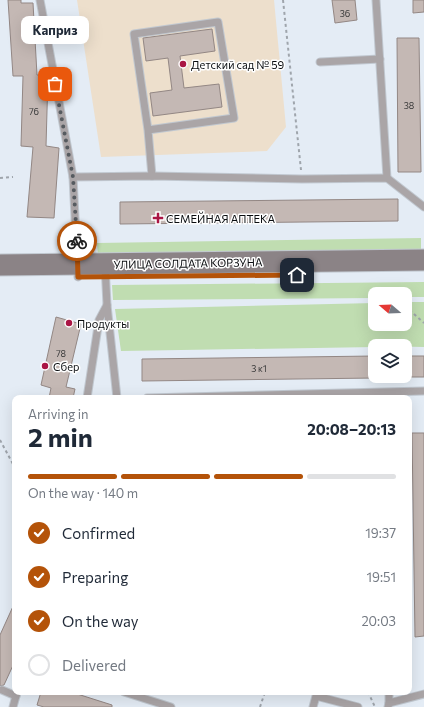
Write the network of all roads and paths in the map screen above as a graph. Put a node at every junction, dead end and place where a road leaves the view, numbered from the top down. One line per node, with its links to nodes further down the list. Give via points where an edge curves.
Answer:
1 (40, 0): 9 (lane)
2 (283, 0): 12 (path)
3 (376, 0): 4 (lane)
4 (380, 59): 5 (lane); 11 (lane)
5 (320, 62)
6 (148, 130): 6 (lane, via 134,34 218,22 234,118); 7 (lane)
7 (152, 176): 9 (lane); 12 (lane)
8 (13, 177): 10 (path)
9 (73, 177): 17 (lane)
10 (0, 178)
11 (387, 178): 12 (lane); 13 (lane)
12 (302, 179)
13 (424, 207)
14 (424, 260): 16 (street, УЛИЦА СОЛДАТА КОРЗУНА)
15 (0, 265): 17 (street, УЛИЦА СОЛДАТА КОРЗУНА)
16 (106, 270): 17 (street, УЛИЦА СОЛДАТА КОРЗУНА); 18 (street, УЛИЦА СОЛДАТА КОРЗУНА); 20 (lane)
17 (78, 271): 19 (street, УЛИЦА СОЛДАТА КОРЗУНА)
18 (424, 273)
19 (0, 278)
20 (107, 305): 24 (lane, via 99,320); 25 (lane)
21 (412, 312): 22 (path)
22 (424, 323)
23 (424, 391): 26 (lane)
24 (88, 395)
25 (117, 395)
26 (389, 395)
27 (0, 440): 28 (path)
28 (12, 462)
29 (2, 690): 30 (lane)
30 (12, 693)
31 (424, 694): 37 (lane)
32 (17, 695): 38 (lane)
33 (133, 695): 39 (lane)
34 (264, 695): 40 (path)
35 (369, 695): 43 (path)
36 (389, 695): 37 (lane)
37 (388, 705)
38 (13, 707)
39 (171, 707)
40 (260, 707)
41 (313, 707): 42 (lane, via 316,696)
42 (358, 707)
43 (375, 707)

